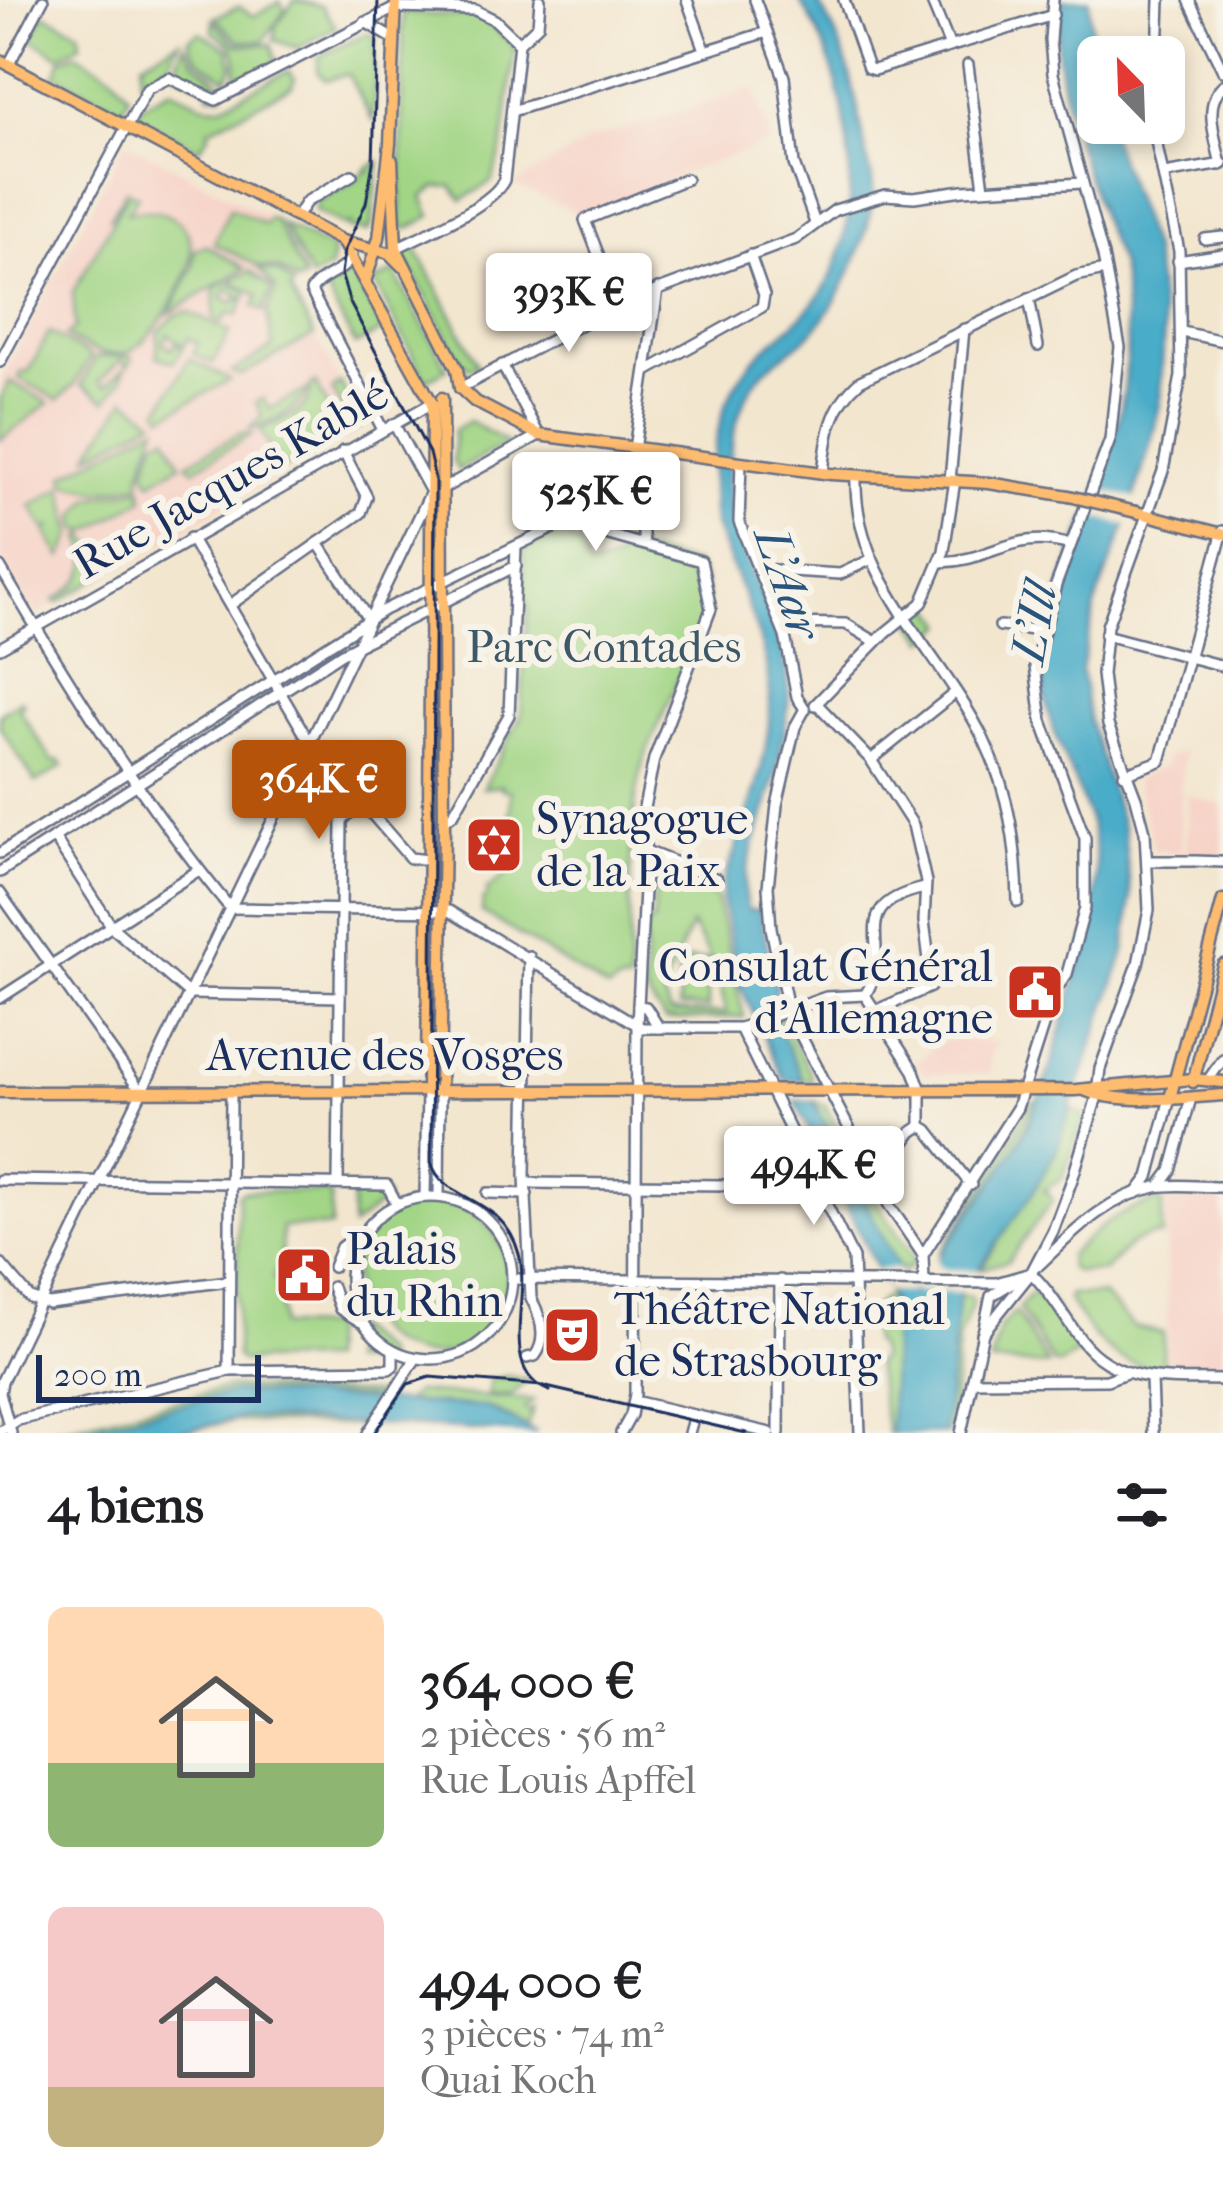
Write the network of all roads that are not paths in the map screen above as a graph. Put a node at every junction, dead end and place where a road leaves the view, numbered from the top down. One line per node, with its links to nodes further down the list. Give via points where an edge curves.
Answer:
1 (43, 0): 19 (street)
2 (540, 0): 16 (street, via 538,25)
3 (686, 0): 18 (street)
4 (755, 0): 13 (street)
5 (844, 0): 17 (street, via 868,68)
6 (931, 0): 17 (street)
7 (1053, 0): 11 (street)
8 (1160, 0): 14 (street)
9 (1189, 0): 21 (street)
10 (396, 4): 12 (street); 15 (main road); 16 (street, via 475,10)
11 (1052, 15): 17 (street); 31 (street, via 1050,58)
12 (365, 22): 15 (street); 24 (street, via 216,100 169,78 141,95)
13 (767, 32): 18 (street); 34 (street, via 785,80 794,164)
14 (1159, 36)
15 (392, 38): 25 (main road)
16 (519, 43): 23 (street)
17 (949, 44)
18 (705, 50): 23 (street)
19 (4, 62): 24 (main road)
20 (968, 65): 32 (street)
21 (1223, 71)
22 (1223, 85): 27 (street, via 1211,108)
23 (512, 110): 38 (street, via 500,190)
24 (124, 126): 33 (main road); 54 (street)
25 (390, 144): 38 (main road); 39 (main road)
26 (1156, 144): 28 (street)
27 (1222, 165): 28 (street)
28 (1164, 174): 43 (street)
29 (352, 175): 33 (street, via 305,202)
30 (686, 179): 49 (street, via 585,220)
31 (1082, 183): 32 (street); 45 (street)
32 (984, 188): 34 (street, via 872,198)
33 (297, 216): 37 (main road)
34 (814, 223): 41 (street)
35 (1223, 237): 36 (street)
36 (1205, 239)
37 (342, 242): 39 (main road); 42 (main road)
38 (396, 248): 44 (main road)
39 (375, 251): 44 (main road); 46 (main road)
40 (1223, 254): 43 (street)
41 (750, 255): 47 (street); 56 (street, via 762,307)
42 (352, 256): 46 (main road); 59 (street, via 310,291)
43 (1178, 261): 51 (street)
44 (402, 266): 57 (main road)
45 (1106, 270): 48 (street); 75 (street, via 1119,380 1110,440)
46 (367, 282): 58 (main road)
47 (658, 289): 49 (street); 56 (street)
48 (1029, 298): 50 (street); 53 (street)
49 (618, 305): 55 (street)
50 (964, 329): 64 (street, via 845,395 830,422); 66 (street)
51 (1182, 332): 52 (street); 69 (street, via 1178,405 1162,471)
52 (1223, 341)
53 (1038, 346)
54 (0, 362)
55 (502, 365): 57 (street); 60 (street)
56 (647, 370): 61 (street)
57 (460, 388): 58 (main road); 60 (main road)
58 (437, 400): 59 (street, Rue Jacques Kablé); 68 (main road)
59 (388, 427): 62 (street, Rue Jacques Kablé); 68 (street)
60 (539, 435): 61 (main road); 68 (street)
61 (638, 446): 63 (main road); 67 (street)
62 (343, 451): 72 (street, Rue Jacques Kablé); 73 (street, via 368,501)
63 (735, 462): 64 (main road); 81 (street, via 738,514)
64 (823, 473): 65 (main road)
65 (856, 477): 66 (main road); 77 (street)
66 (953, 480): 69 (main road, bridge); 78 (street)
67 (638, 487): 70 (street); 74 (street)
68 (438, 490): 82 (main road); 87 (street)
69 (1141, 513): 71 (main road); 92 (street)
70 (571, 520): 74 (street); 76 (street)
71 (1223, 533): 96 (street)
72 (190, 538): 84 (street); 90 (street, Rue Jacques Kablé)
73 (318, 543): 84 (street); 87 (street)
74 (644, 544): 111 (street, via 701,561 712,600 649,775)
75 (1070, 544): 78 (street, via 1031,538); 91 (street)
76 (516, 547): 79 (street); 82 (street)
77 (872, 559): 81 (street, via 840,574); 86 (street)
78 (941, 562): 86 (street, via 922,603)
79 (516, 566): 83 (street); 109 (street, via 509,715)
80 (0, 567): 90 (street)
81 (758, 569): 88 (street)
82 (437, 584): 83 (main road); 85 (main road); 87 (street)
83 (444, 601): 85 (street); 109 (main road)
84 (230, 605): 98 (street)
85 (431, 608): 94 (street); 113 (main road)
86 (905, 618): 93 (street); 100 (street)
87 (368, 619): 94 (street); 98 (street)
88 (780, 623): 93 (street, via 846,624); 102 (street)
89 (1000, 626): 91 (street)
90 (35, 628): 95 (street, Rue Jacques Kablé); 105 (street)
91 (1042, 631): 148 (street, via 1037,703 1081,820 1088,862 1067,974)
92 (1105, 635): 96 (street); 106 (street, via 1104,703)
93 (876, 642): 101 (street)
94 (356, 645): 99 (street); 103 (street)
95 (0, 648)
96 (1188, 656): 97 (street); 106 (street, via 1160,761)
97 (1223, 666)
98 (273, 679): 99 (street); 105 (street)
99 (281, 692): 103 (street); 107 (street)
100 (956, 692): 104 (street); 122 (street, via 1007,803)
101 (818, 705): 102 (street); 104 (street)
102 (805, 710): 136 (street, via 777,805 768,887)
103 (310, 743): 108 (street); 123 (street)
104 (872, 760): 119 (street, via 910,818)
105 (126, 772): 107 (street); 112 (street)
106 (1124, 773): 114 (street)
107 (135, 786): 110 (street); 116 (street)
108 (360, 802): 113 (street, via 410,858); 124 (street, via 341,820)
109 (443, 822): 126 (main road)
110 (54, 837): 117 (street); 127 (street)
111 (646, 851): 118 (street); 135 (street)
112 (0, 854)
113 (427, 860): 125 (main road)
114 (1149, 861): 115 (street); 155 (street, via 1144,939)
115 (1223, 862)
116 (199, 870): 123 (street); 127 (street)
117 (0, 872)
118 (717, 879)
119 (924, 888): 132 (street, via 895,896 878,913); 137 (street, via 932,982)
120 (0, 893): 129 (street)
121 (1223, 900): 144 (main road)
122 (1018, 902)
123 (230, 908): 124 (street); 131 (street)
124 (341, 910): 125 (street); 133 (street)
125 (427, 910): 126 (street); 151 (main road)
126 (442, 910): 128 (street); 151 (main road)
127 (112, 927): 129 (street); 131 (street)
128 (529, 956): 138 (street); 152 (street)
129 (52, 965): 134 (street); 157 (street)
130 (1223, 965): 142 (main road)
131 (189, 994): 133 (street); 157 (street)
132 (866, 995): 136 (street); 137 (street)
133 (340, 997): 150 (street)
134 (0, 998)
135 (638, 1006): 138 (street); 139 (street)
136 (788, 1008): 140 (street); 146 (street)
137 (877, 1010): 147 (street)
138 (637, 1025): 139 (street); 153 (street)
139 (659, 1028): 140 (street)
140 (740, 1028): 154 (street)
141 (1223, 1059): 143 (street)
142 (1193, 1079): 143 (main road); 144 (main road); 160 (main road)
143 (1208, 1080): 145 (main road); 160 (main road)
144 (1175, 1081): 155 (main road); 159 (main road)
145 (1223, 1082)
146 (822, 1090): 147 (main road, Avenue des Vosges); 154 (main road, Avenue des Vosges); 164 (street)
147 (921, 1090): 148 (main road, Avenue des Vosges); 161 (street)
148 (1024, 1090): 155 (main road, Avenue des Vosges); 168 (street)
149 (231, 1091): 150 (main road, Avenue des Vosges); 157 (main road, Avenue des Vosges); 165 (street)
150 (339, 1091): 151 (main road, Avenue des Vosges); 166 (street)
151 (433, 1091): 152 (main road, Avenue des Vosges); 175 (street); 176 (street)
152 (527, 1091): 153 (main road, Avenue des Vosges); 167 (street)
153 (637, 1091): 154 (main road, Avenue des Vosges); 169 (street)
154 (776, 1091): 170 (street)
155 (1089, 1091): 159 (main road); 182 (street, via 1073,1178)
156 (0, 1092): 157 (main road, Avenue des Vosges)
157 (141, 1092): 163 (street)
158 (1223, 1095): 160 (main road)
159 (1170, 1098): 160 (main road); 174 (street, via 1149,1177)
160 (1191, 1098): 171 (street)
161 (921, 1126): 164 (street); 168 (street)
162 (0, 1180): 163 (street)
163 (98, 1181): 165 (street); 193 (street)
164 (876, 1181): 179 (street)
165 (230, 1183): 166 (street); 186 (street)
166 (338, 1184): 177 (street, via 387,1184)
167 (526, 1184): 169 (street); 173 (street); 190 (street)
168 (971, 1185): 179 (street)
169 (637, 1186): 170 (street); 184 (street)
170 (818, 1186): 187 (street)
171 (1160, 1186): 172 (street); 174 (street)
172 (1223, 1187)
173 (488, 1193)
174 (1137, 1193): 182 (street, via 1094,1214)
175 (424, 1196): 176 (street); 177 (street)
176 (439, 1197): 183 (street, via 493,1225)
177 (397, 1204): 178 (street)
178 (365, 1230): 181 (street, via 341,1247); 194 (street, via 350,1277)
179 (924, 1258): 188 (street)
180 (0, 1262): 193 (street)
181 (333, 1267)
182 (1031, 1273): 189 (street); 192 (street); 195 (street); 200 (street, via 1088,1348)
183 (513, 1279): 190 (street); 197 (street, via 504,1313 478,1343 454,1355)
184 (636, 1280): 185 (street); 190 (street); 205 (street)
185 (780, 1280): 187 (street); 211 (street)
186 (229, 1281): 193 (street); 199 (street)
187 (860, 1281): 188 (street); 212 (street)
188 (924, 1282): 189 (street)
189 (981, 1283): 192 (street)
190 (530, 1284): 198 (street, via 541,1346)
191 (332, 1287): 194 (street, via 340,1309)
192 (991, 1296): 195 (street)
193 (40, 1303): 204 (street)
194 (363, 1322): 196 (street)
195 (982, 1334): 203 (street)
196 (393, 1350): 197 (street); 199 (street, via 393,1366 384,1370)
197 (416, 1358): 208 (street)
198 (527, 1358)
199 (229, 1371): 207 (street, via 56,1410)
200 (1126, 1373): 201 (street); 203 (street, via 1108,1380)
201 (1151, 1379): 202 (street); 214 (street)
202 (1223, 1380)
203 (972, 1381): 213 (street)
204 (0, 1393): 207 (street)
205 (634, 1401): 206 (street); 209 (street)
206 (694, 1415): 210 (street); 211 (street)
207 (7, 1430)
208 (369, 1431)
209 (621, 1433)
210 (689, 1433)
211 (775, 1433)
212 (860, 1433)
213 (961, 1433)
214 (1153, 1433)

